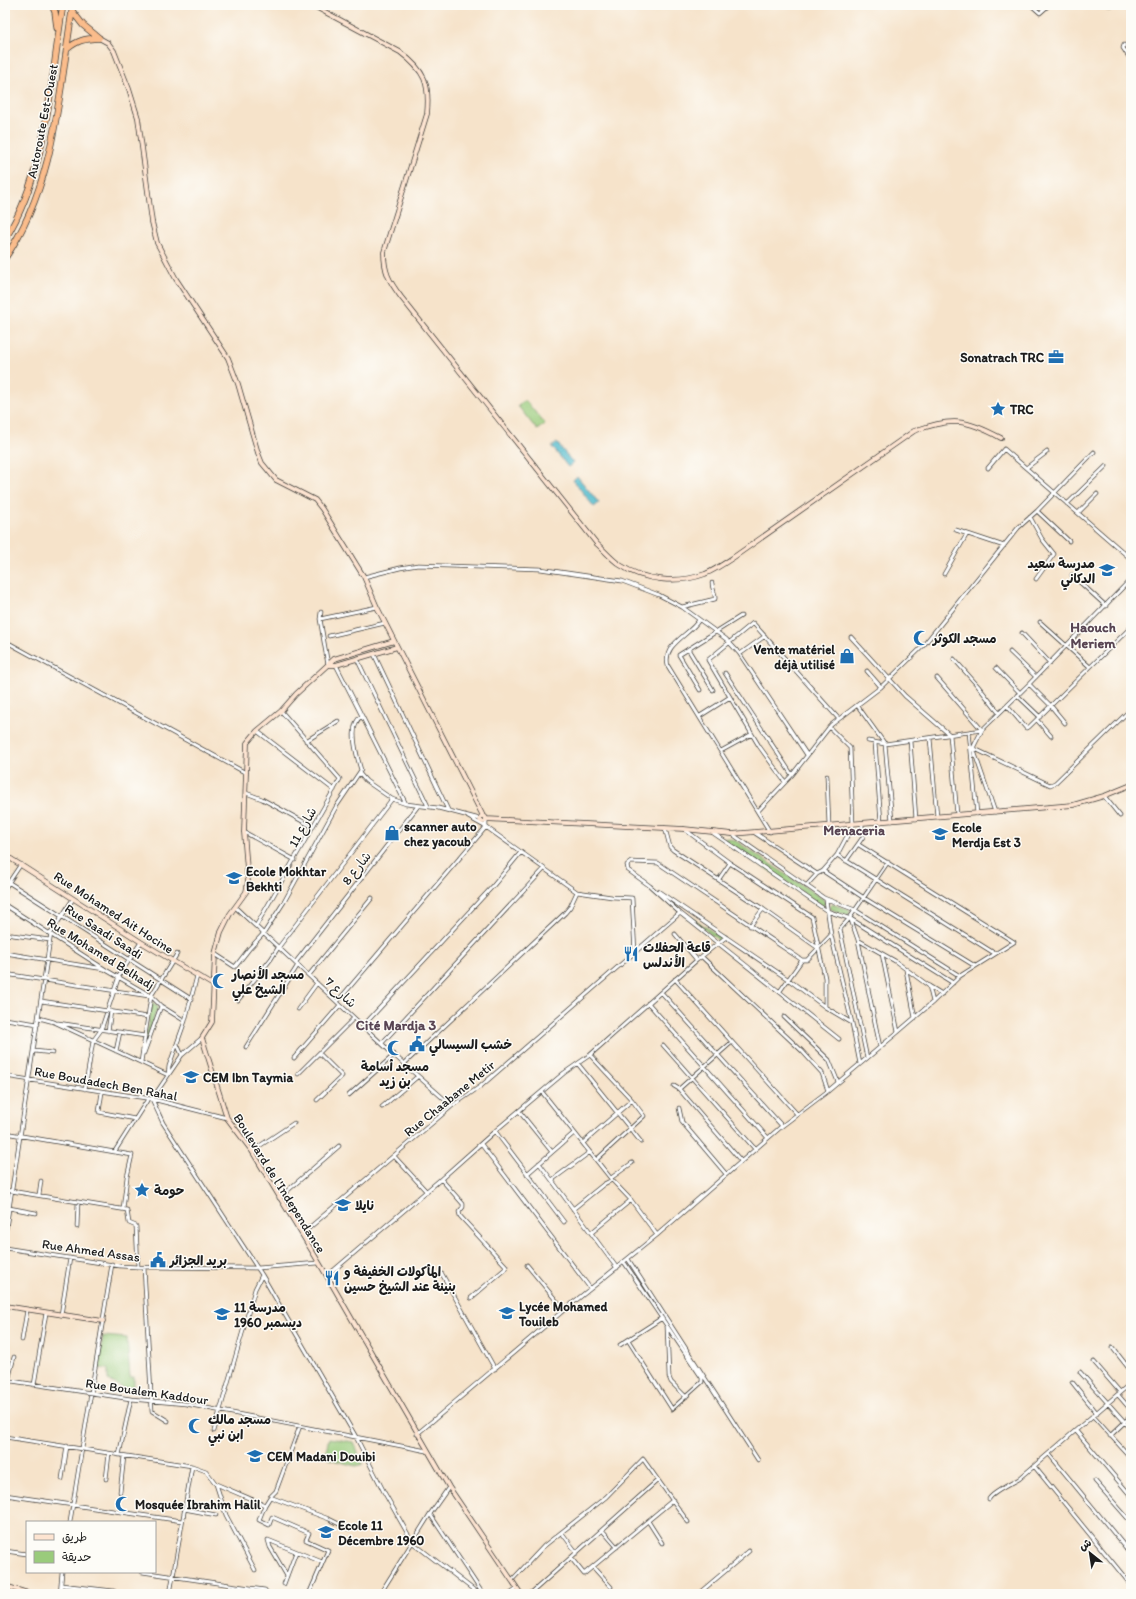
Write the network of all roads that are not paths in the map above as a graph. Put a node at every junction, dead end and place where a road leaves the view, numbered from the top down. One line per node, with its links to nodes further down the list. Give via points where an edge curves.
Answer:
1 (52, 5): 10 (highway, via 57,22)
2 (63, 5): 10 (highway, Autoroute Est-Ouest)
3 (312, 5): 16 (street, via 400,52 420,71 426,83 427,114 384,252 384,267 388,277 401,297 597,544 619,564 641,576 668,580 688,579 705,574 734,557 914,430 948,422 966,423 980,426)
4 (1031, 5): 5 (street, via 1040,14)
5 (1049, 5)
6 (1108, 5): 7 (street)
7 (1114, 5)
8 (73, 8): 9 (highway, via 83,25); 12 (highway, Autoroute Est-Ouest)
9 (99, 38): 12 (highway, via 84,39); 35 (street, via 112,46 138,118 157,243 176,279 228,358 262,463 276,480 315,500)
10 (57, 43): 14 (highway, Autoroute Est-Ouest, via 39,152 24,199)
11 (1124, 45): 13 (street, via 1123,48)
12 (67, 49): 15 (highway, Autoroute Est-Ouest, via 54,128 40,187 23,228)
13 (1131, 60)
14 (5, 239)
15 (5, 258)
16 (1001, 438)
17 (1047, 452): 21 (street)
18 (1094, 452): 22 (street)
19 (1106, 466): 24 (street)
20 (988, 468): 21 (street, via 1004,449)
21 (1026, 468): 22 (street)
22 (1054, 493): 24 (street); 25 (street)
23 (1097, 494): 26 (street)
24 (1067, 504): 26 (street)
25 (1037, 511): 27 (street); 30 (street)
26 (1078, 513): 32 (street)
27 (1030, 517): 31 (street); 36 (street, via 1054,554)
28 (956, 530): 29 (street)
29 (967, 534): 31 (street); 33 (street)
30 (1069, 541)
31 (1004, 546): 74 (street, via 923,646)
32 (1131, 559)
33 (944, 574)
34 (1072, 575): 39 (street)
35 (364, 577): 40 (street); 41 (street, via 418,565 540,569 622,580 659,594)
36 (1036, 579)
37 (1131, 579): 39 (street)
38 (712, 583): 41 (street, via 715,599)
39 (1106, 606): 58 (street)
40 (377, 607): 44 (street); 47 (street)
41 (682, 607): 45 (street)
42 (321, 612): 44 (street)
43 (741, 616): 49 (street)
44 (320, 619): 66 (street)
45 (699, 620): 49 (street); 88 (street, via 668,651 666,659)
46 (1040, 622): 58 (street)
47 (385, 623): 51 (street); 55 (street)
48 (1131, 627): 68 (street)
49 (716, 632): 56 (street); 59 (street)
50 (1022, 633): 65 (street)
51 (329, 636)
52 (764, 636): 56 (street, via 753,624); 62 (street); 90 (street)
53 (851, 637): 74 (street)
54 (5, 641): 111 (street)
55 (394, 641): 57 (street); 66 (street, via 337,657)
56 (730, 643): 62 (street); 80 (street, via 708,660)
57 (397, 647): 61 (street); 131 (street)
58 (1066, 647): 65 (street); 68 (street)
59 (688, 649): 77 (street, via 679,655); 78 (street)
60 (1010, 652): 72 (street)
61 (374, 654): 64 (street); 123 (street)
62 (740, 654): 109 (street)
63 (954, 658): 86 (street)
64 (357, 659): 67 (street); 122 (street)
65 (1050, 663): 72 (street)
66 (328, 665): 67 (street); 85 (street)
67 (336, 665): 87 (street)
68 (1090, 667): 83 (street)
69 (996, 668): 79 (street)
70 (867, 671): 76 (street)
71 (725, 672): 112 (street)
72 (1036, 677): 75 (street)
73 (937, 678): 95 (street)
74 (890, 679): 76 (street); 99 (street, via 905,696)
75 (1030, 684): 79 (street); 83 (street)
76 (881, 688): 81 (street)
77 (700, 690)
78 (713, 690)
79 (1018, 694): 82 (street); 89 (street)
80 (730, 697): 88 (street); 98 (street)
81 (857, 705): 90 (street); 106 (street)
82 (1007, 706): 86 (street); 91 (street, via 1027,728)
83 (1051, 706): 89 (street); 93 (street)
84 (1131, 709): 107 (street, via 1050,785)
85 (281, 710): 96 (street); 102 (street)
86 (999, 713): 95 (street)
87 (362, 716): 110 (street, via 356,722 354,742 361,770); 120 (street)
88 (700, 716): 108 (street)
89 (1040, 717): 91 (street)
90 (838, 718): 94 (street)
91 (1036, 720): 100 (street)
92 (338, 721): 102 (street)
93 (1065, 723)
94 (829, 727): 109 (street); 136 (street, via 850,748)
95 (982, 730): 97 (street); 107 (street)
96 (257, 731): 111 (street, via 247,743); 116 (street)
97 (969, 732): 99 (street); 127 (street)
98 (752, 734): 108 (street); 114 (street)
99 (950, 734): 101 (street); 128 (street)
100 (1051, 736)
101 (930, 738): 104 (street); 130 (street)
102 (306, 741): 116 (street, شارع 11, via 340,779)
103 (868, 741): 105 (street)
104 (910, 741): 106 (street); 132 (street)
105 (875, 743): 106 (street); 134 (street)
106 (885, 744): 133 (street)
107 (973, 748): 125 (street)
108 (721, 751): 124 (street)
109 (808, 755): 112 (street)
110 (359, 772): 119 (street, via 366,781); 182 (street, via 336,807)
111 (246, 773): 117 (street)
112 (792, 775): 114 (street)
113 (827, 776): 139 (street)
114 (785, 782): 124 (street)
115 (1131, 785): 118 (street)
116 (334, 790): 137 (street, شارع 11)
117 (246, 793): 137 (street); 142 (street)
118 (1104, 796): 125 (street, via 1073,805); 129 (street)
119 (392, 799): 120 (street); 191 (street)
120 (406, 804): 121 (street)
121 (418, 806): 122 (street); 205 (street, شارع 8)
122 (428, 806): 123 (street)
123 (448, 810): 126 (street)
124 (758, 812): 144 (street)
125 (995, 812): 127 (street)
126 (463, 814): 131 (street); 138 (street)
127 (977, 814): 128 (street)
128 (957, 815): 130 (street)
129 (1120, 816)
130 (937, 817): 132 (street)
131 (484, 818): 138 (street); 140 (street)
132 (916, 819): 133 (street)
133 (892, 821): 134 (street)
134 (881, 822): 135 (street)
135 (862, 824): 136 (street); 147 (street, via 863,837)
136 (853, 825): 139 (street); 150 (street)
137 (313, 827): 151 (street, شارع 11)
138 (486, 827): 148 (street); 231 (street)
139 (829, 827): 144 (street)
140 (665, 828): 141 (street); 161 (street, via 673,850)
141 (684, 829): 143 (street); 154 (street)
142 (244, 832): 151 (street); 172 (street, via 248,882 246,892)
143 (712, 832): 146 (street); 175 (street)
144 (770, 832): 145 (street)
145 (755, 833): 146 (street); 158 (street)
146 (732, 834): 164 (street)
147 (859, 845): 152 (street); 153 (street)
148 (521, 852): 156 (street); 250 (street)
149 (5, 855): 155 (street, Rue Mohamed Ait Hocine)
150 (837, 856): 152 (street); 157 (street)
151 (295, 860): 179 (street, شارع 11)
152 (846, 862): 159 (street)
153 (888, 862): 159 (street); 195 (street, via 1014,942)
154 (730, 863): 161 (street); 192 (street, via 812,917)
155 (21, 864): 162 (street); 167 (street, Rue Mohamed Ait Hocine)
156 (544, 869): 166 (street); 260 (street)
157 (823, 871): 158 (street); 169 (street)
158 (817, 874): 164 (street)
159 (876, 879): 169 (street); 195 (street)
160 (5, 880): 162 (street, Rue Saadi Saadi)
161 (719, 880): 173 (street)
162 (9, 882): 165 (street); 177 (street, Rue Saadi Saadi)
163 (650, 886): 176 (street); 180 (street, via 628,870 627,865 631,862 658,863); 186 (street)
164 (806, 886): 170 (street)
165 (5, 888)
166 (577, 892): 194 (street, via 632,898); 276 (street, via 565,913)
167 (73, 898): 177 (street); 189 (street, Rue Mohamed Ait Hocine)
168 (372, 898): 211 (street)
169 (864, 898): 174 (street); 207 (street)
170 (826, 900): 174 (street); 175 (street)
171 (5, 905): 181 (street, Rue Mohamed Belhadj)
172 (235, 907): 179 (street, شارع 7); 197 (street, via 221,932)
173 (763, 908): 180 (street); 192 (street)
174 (855, 910): 178 (street); 214 (street)
175 (827, 911): 178 (street); 185 (street)
176 (680, 913): 190 (street); 194 (street, Rue Chaabane Metir)
177 (62, 916): 181 (street); 201 (street, Rue Saadi Saadi)
178 (850, 919): 188 (street); 220 (street); 274 (street, via 840,929)
179 (256, 926): 182 (street, شارع 7)
180 (750, 926): 203 (street)
181 (51, 933): 187 (street); 208 (street, Rue Mohamed Belhadj)
182 (264, 933): 191 (street, شارع 7); 197 (street, via 235,967)
183 (5, 934): 187 (street)
184 (675, 934): 202 (street)
185 (831, 935): 192 (street); 248 (street)
186 (726, 937): 190 (street); 218 (street)
187 (50, 940): 200 (street)
188 (858, 940): 198 (street); 264 (street)
189 (141, 942): 201 (street); 204 (street, Rue Mohamed Ait Hocine)
190 (718, 943): 199 (street); 224 (street)
191 (278, 948): 205 (street, شارع 7); 229 (street)
192 (818, 948): 203 (street, via 806,960); 236 (street, via 825,978)
193 (5, 953): 200 (street)
194 (635, 953): 297 (street, Rue Chaabane Metir, via 481,1086)
195 (994, 953): 207 (street)
196 (176, 954): 204 (street)
197 (214, 954): 221 (street)
198 (882, 954): 209 (street); 254 (street)
199 (702, 957): 202 (street); 290 (street, via 802,1051 822,1073)
200 (48, 960): 208 (street); 216 (street)
201 (130, 960): 212 (street); 217 (street, Rue Saadi Saadi)
202 (697, 960): 215 (street)
203 (802, 960): 218 (street)
204 (172, 962): 213 (street, Rue Mohamed Ait Hocine); 217 (street)
205 (295, 963): 206 (street, شارع 7)
206 (298, 965): 211 (street, شارع 7); 263 (street)
207 (975, 966): 214 (street)
208 (106, 970): 212 (street, Rue Mohamed Belhadj)
209 (906, 970): 222 (street); 244 (street)
210 (5, 974): 216 (street)
211 (308, 975): 219 (street, شارع 7)
212 (118, 976): 223 (street); 227 (street, Rue Mohamed Belhadj)
213 (197, 976): 221 (street, Rue Mohamed Ait Hocine); 228 (street)
214 (960, 976): 220 (street)
215 (675, 979): 225 (street); 259 (street)
216 (44, 980): 223 (street); 230 (street)
217 (162, 980): 227 (street); 228 (street, Rue Saadi Saadi)
218 (789, 980): 224 (street); 236 (street)
219 (317, 983): 231 (street, شارع 7); 237 (street)
220 (952, 983): 226 (street)
221 (213, 985): 256 (street, via 212,1022)
222 (929, 986): 226 (street); 232 (street)
223 (113, 990): 227 (street); 238 (street)
224 (780, 991): 257 (street)
225 (661, 992): 233 (street); 269 (street)
226 (942, 994): 232 (street)
227 (151, 996): 235 (street, Rue Mohamed Belhadj); 240 (street)
228 (191, 999): 246 (street)
229 (238, 1000)
230 (41, 1001): 238 (street); 242 (street)
231 (337, 1002): 234 (street, شارع 7)
232 (934, 1002): 244 (street)
233 (648, 1003): 272 (street); 279 (street)
234 (340, 1005): 243 (street, شارع 7); 273 (street)
235 (161, 1006): 246 (street, Rue Mohamed Belhadj); 275 (street)
236 (825, 1007): 248 (street)
237 (298, 1009)
238 (106, 1010): 239 (street); 251 (street)
239 (111, 1011): 240 (street); 252 (street)
240 (148, 1017): 255 (street)
241 (784, 1017): 286 (street, via 829,1060)
242 (39, 1018): 247 (street); 249 (street)
243 (354, 1018): 250 (street, شارع 7); 268 (street)
244 (915, 1018): 254 (street)
245 (5, 1019): 249 (street)
246 (185, 1021): 261 (street)
247 (54, 1022): 251 (street); 258 (street)
248 (852, 1023): 278 (street)
249 (38, 1024): 265 (street)
250 (364, 1026): 260 (street, شارع 7)
251 (101, 1030): 252 (street); 258 (street)
252 (108, 1031): 253 (street)
253 (120, 1032): 255 (street); 266 (street)
254 (898, 1032): 264 (street)
255 (145, 1036): 275 (street)
256 (202, 1038): 270 (street); 303 (street, Boulevard de l'Independance)
257 (838, 1038)
258 (93, 1041): 266 (street); 288 (street)
259 (732, 1042): 269 (street); 302 (street)
260 (382, 1043): 271 (street, شارع 7)
261 (177, 1044): 270 (street); 281 (street)
262 (662, 1045): 284 (street)
263 (246, 1047)
264 (880, 1047): 274 (street)
265 (34, 1050): 267 (street); 285 (street)
266 (116, 1051): 275 (street)
267 (54, 1053)
268 (319, 1053): 280 (street); 295 (street, via 342,1076)
269 (718, 1054): 279 (street); 306 (street)
270 (182, 1055): 281 (street)
271 (394, 1055): 276 (street, شارع 7); 293 (street)
272 (590, 1055): 277 (street); 296 (street)
273 (294, 1058)
274 (867, 1058): 278 (street)
275 (141, 1062): 281 (street)
276 (404, 1063): 283 (street, شارع 7)
277 (578, 1064): 292 (street); 301 (street)
278 (860, 1064): 286 (street)
279 (705, 1066): 284 (street); 312 (street)
280 (298, 1074)
281 (168, 1075): 294 (street)
282 (5, 1076): 285 (street, Rue Boudadech Ben Rahal)
283 (417, 1077): 297 (street, شارع 7); 298 (street)
284 (692, 1078): 289 (street); 317 (street)
285 (29, 1079): 288 (street, Rue Boudadech Ben Rahal); 311 (street)
286 (838, 1082): 290 (street)
287 (674, 1086): 289 (street)
288 (85, 1089): 291 (street, Rue Boudadech Ben Rahal)
289 (680, 1089): 324 (street)
290 (828, 1091): 302 (street)
291 (102, 1092): 294 (street, Rue Boudadech Ben Rahal); 304 (street, via 99,1112)
292 (542, 1092): 300 (street); 310 (street)
293 (349, 1095)
294 (150, 1099): 303 (street, Rue Boudadech Ben Rahal); 304 (street); 359 (street)
295 (317, 1100)
296 (632, 1100): 301 (street); 307 (street, via 644,1116)
297 (452, 1106): 322 (street, Rue Chaabane Metir)
298 (382, 1107)
299 (678, 1108): 328 (street, via 682,1122)
300 (519, 1111): 308 (street); 320 (street)
301 (616, 1114): 307 (street); 315 (street)
302 (797, 1114): 306 (street)
303 (227, 1118): 319 (street, Boulevard de l'Independance)
304 (134, 1119): 318 (street)
305 (294, 1123): 319 (street)
306 (782, 1126): 312 (street)
307 (630, 1130): 313 (street); 323 (street)
308 (495, 1131): 314 (street); 327 (street)
309 (5, 1133): 311 (street)
310 (574, 1133): 315 (street); 320 (street)
311 (21, 1135): 318 (street); 334 (street)
312 (768, 1138): 317 (street)
313 (641, 1142)
314 (481, 1144): 329 (street); 364 (street)
315 (583, 1144): 321 (street)
316 (340, 1146): 337 (street)
317 (755, 1149): 324 (street)
318 (115, 1151): 341 (street, via 132,1155)
319 (252, 1151): 337 (street, Boulevard de l'Independance)
320 (552, 1152): 325 (street)
321 (590, 1152): 323 (street); 331 (street)
322 (394, 1156): 335 (street); 347 (street, Rue Chaabane Metir)
323 (596, 1160): 330 (street)
324 (741, 1161): 328 (street)
325 (539, 1163): 327 (street); 331 (street)
326 (632, 1163): 330 (street)
327 (527, 1174): 344 (street)
328 (726, 1174): 349 (street)
329 (442, 1179): 335 (street); 365 (street, via 463,1204 460,1216 506,1266)
330 (612, 1179): 338 (street); 342 (street)
331 (552, 1180): 342 (street)
332 (41, 1181): 336 (street)
333 (5, 1190): 334 (street)
334 (12, 1191): 336 (street); 340 (street)
335 (427, 1192): 363 (street)
336 (39, 1195): 339 (street)
337 (279, 1198): 347 (street, Boulevard de l'Independance)
338 (631, 1200): 346 (street); 349 (street)
339 (78, 1202): 341 (street); 345 (street)
340 (9, 1208): 343 (street); 348 (street)
341 (123, 1209): 357 (street, via 127,1210 129,1223 136,1226)
342 (573, 1209): 346 (street)
343 (36, 1213)
344 (564, 1222)
345 (77, 1227)
346 (591, 1233): 360 (street)
347 (302, 1234): 354 (street, Boulevard de l'Independance)
348 (5, 1235)
349 (657, 1235): 352 (street)
350 (5, 1248): 351 (street, Rue Ahmed Assas)
351 (70, 1258): 355 (street, Rue Ahmed Assas); 370 (street)
352 (628, 1259): 353 (street); 416 (street)
353 (624, 1262): 360 (street); 371 (street)
354 (318, 1263): 359 (street, Rue Ahmed Assas); 363 (street, Boulevard de l'Independance)
355 (112, 1264): 357 (street, Rue Ahmed Assas); 372 (street)
356 (527, 1265): 368 (street)
357 (138, 1267): 358 (street, Rue Ahmed Assas)
358 (144, 1267): 359 (street, Rue Ahmed Assas); 391 (street)
359 (258, 1268): 362 (street)
360 (617, 1268): 364 (street)
361 (442, 1274): 380 (street)
362 (262, 1275): 394 (street, via 255,1289); 407 (street)
363 (327, 1276): 404 (street, Boulevard de l'Independance)
364 (590, 1288): 368 (street)
365 (471, 1298)
366 (5, 1306): 367 (street)
367 (26, 1310): 369 (street); 374 (street)
368 (564, 1310): 380 (street)
369 (46, 1313): 370 (street); 386 (street)
370 (61, 1315): 372 (street)
371 (662, 1318): 373 (street); 375 (street)
372 (103, 1321): 387 (street)
373 (667, 1326): 389 (street, via 669,1377); 389 (street, via 703,1379)
374 (22, 1340)
375 (628, 1340): 376 (street); 389 (street, via 672,1408)
376 (620, 1345)
377 (1112, 1347): 381 (street)
378 (14, 1357): 383 (street)
379 (1094, 1362): 388 (street)
380 (495, 1369): 404 (street)
381 (1131, 1371)
382 (1080, 1372): 392 (street)
383 (7, 1381): 386 (street, Rue Boualem Kaddour)
384 (1072, 1382): 395 (street)
385 (1131, 1383): 388 (street)
386 (34, 1384): 387 (street, Rue Boualem Kaddour)
387 (90, 1393): 390 (street, Rue Boualem Kaddour); 409 (street)
388 (1119, 1394): 392 (street); 393 (street)
389 (686, 1397)
390 (131, 1400): 391 (street, Rue Boualem Kaddour); 413 (street)
391 (151, 1402): 394 (street, Rue Boualem Kaddour, via 186,1404); 398 (street, via 152,1411)
392 (1108, 1403): 395 (street); 399 (street)
393 (1131, 1410)
394 (220, 1412): 400 (street, Rue Boualem Kaddour); 402 (street)
395 (1097, 1413): 396 (street)
396 (1093, 1416): 403 (street); 405 (street)
397 (1131, 1416): 399 (street)
398 (168, 1422)
399 (1125, 1422): 401 (street); 405 (street)
400 (300, 1426): 407 (street, Rue Boualem Kaddour); 428 (street, via 276,1491)
401 (1131, 1429)
402 (214, 1430)
403 (1076, 1431): 412 (street); 427 (street)
404 (418, 1434): 410 (street, Boulevard de l'Independance)
405 (1110, 1436): 415 (street)
406 (5, 1437): 408 (street)
407 (356, 1437): 410 (street, Rue Boualem Kaddour); 444 (street)
408 (67, 1446): 409 (street); 419 (street)
409 (82, 1449): 411 (street); 432 (street)
410 (427, 1450): 424 (street, Boulevard de l'Independance)
411 (109, 1454): 413 (street); 420 (street)
412 (1049, 1454): 418 (street); 452 (street)
413 (118, 1455): 414 (street)
414 (124, 1456): 417 (street); 425 (street)
415 (1131, 1458)
416 (758, 1460)
417 (192, 1466): 423 (street, via 206,1471); 433 (street)
418 (1034, 1466): 429 (street); 464 (street)
419 (62, 1479)
420 (106, 1479)
421 (658, 1480): 430 (street); 442 (street); 443 (street, via 643,1459 606,1497)
422 (1095, 1481): 440 (street)
423 (216, 1484): 431 (street); 456 (street, via 226,1515)
424 (449, 1487): 434 (street); 461 (street, Boulevard de l'Independance)
425 (120, 1492)
426 (5, 1495): 432 (street)
427 (1131, 1496)
428 (270, 1497): 431 (street); 441 (street)
429 (989, 1499)
430 (673, 1500): 438 (street); 439 (street)
431 (265, 1505): 454 (street, via 259,1520 269,1525 272,1517 309,1533 306,1540 328,1550)
432 (73, 1506): 436 (street); 437 (street)
433 (184, 1509): 435 (street); 437 (street)
434 (430, 1514): 444 (street); 478 (street)
435 (216, 1515)
436 (70, 1521)
437 (182, 1521): 459 (street)
438 (648, 1521): 445 (street); 446 (street)
439 (688, 1522)
440 (1131, 1522)
441 (349, 1529)
442 (603, 1531): 446 (street); 450 (street)
443 (562, 1533): 450 (street); 461 (street, via 544,1546)
444 (413, 1543): 476 (street); 477 (street)
445 (662, 1543)
446 (617, 1547): 455 (street)
447 (5, 1551): 451 (street)
448 (750, 1551): 482 (street)
449 (296, 1552): 454 (street); 460 (street); 460 (street, via 268,1540)
450 (577, 1552): 453 (street)
451 (26, 1554)
452 (1131, 1554)
453 (571, 1558): 455 (street, via 584,1574); 481 (street)
454 (322, 1562): 475 (street)
455 (593, 1567): 466 (street)
456 (255, 1570)
457 (62, 1573): 463 (street)
458 (150, 1573): 459 (street)
459 (172, 1576): 473 (street); 474 (street, via 265,1590)
460 (287, 1576): 462 (street)
461 (512, 1580): 468 (street, Boulevard de l'Independance)
462 (284, 1584)
463 (61, 1585): 469 (street); 472 (street)
464 (1131, 1585)
465 (5, 1586): 467 (street)
466 (611, 1587)
467 (15, 1589): 470 (street); 471 (street)
468 (517, 1589): 479 (street); 480 (street, Boulevard de l'Independance)
469 (114, 1591)
470 (13, 1594)
471 (31, 1594)
472 (60, 1594)
473 (170, 1594)
474 (267, 1594)
475 (309, 1594)
476 (380, 1594)
477 (479, 1594)
478 (483, 1594)
479 (510, 1594)
480 (521, 1594)
481 (530, 1594)
482 (698, 1594)

